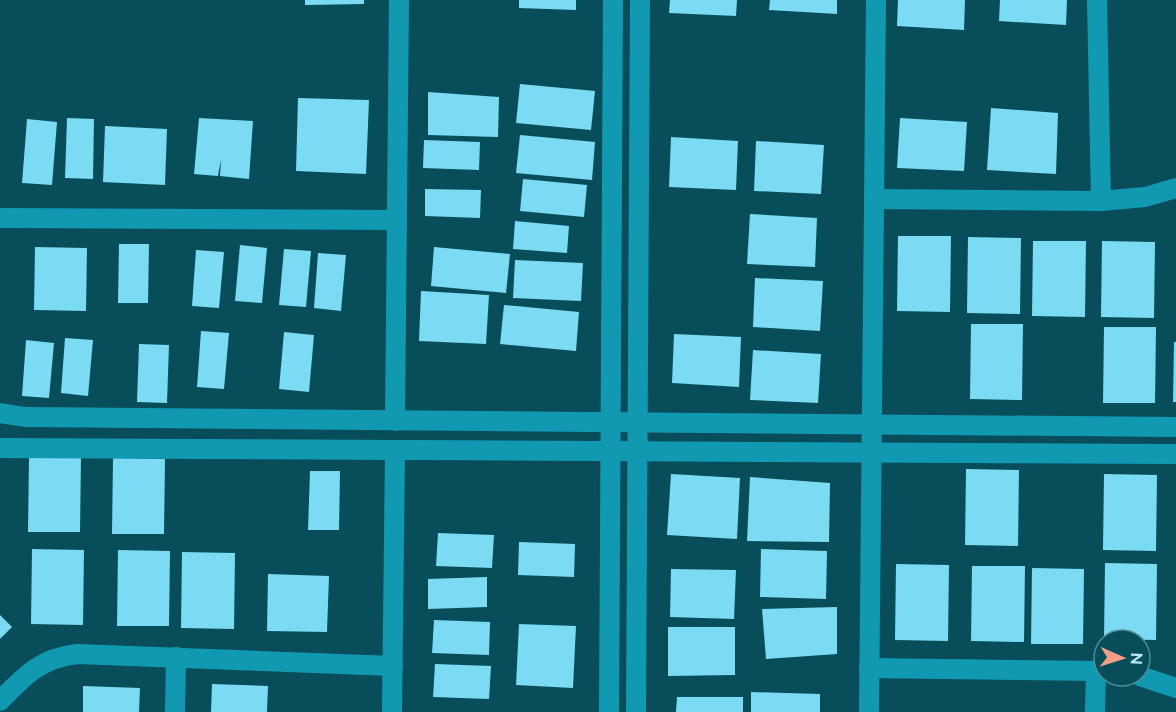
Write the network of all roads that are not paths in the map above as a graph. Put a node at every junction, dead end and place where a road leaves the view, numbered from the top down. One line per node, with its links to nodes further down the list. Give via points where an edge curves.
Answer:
1 (399, 0): 10 (street)
2 (613, 0): 13 (street)
3 (640, 0): 14 (street)
4 (876, 0): 7 (street)
5 (1097, 0): 8 (street)
6 (1176, 189): 8 (street, via 1145,197)
7 (874, 199): 8 (street); 15 (street)
8 (1101, 201)
9 (0, 218): 10 (street)
10 (397, 220): 12 (street)
11 (0, 413): 12 (street, via 26,417)
12 (395, 421): 13 (street)
13 (611, 424): 14 (street); 20 (street)
14 (637, 424): 15 (street); 21 (street)
15 (871, 425): 16 (street); 22 (street)
16 (1154, 427): 17 (street); 23 (street)
17 (1176, 427)
18 (0, 448): 19 (street)
19 (395, 450): 20 (street); 26 (street)
20 (611, 451): 21 (street); 35 (street)
21 (637, 451): 22 (street); 36 (street)
22 (871, 452): 23 (street); 27 (street)
23 (1153, 454): 24 (street)
24 (1176, 454)
25 (176, 657): 26 (street); 32 (street, via 64,655 37,666); 33 (street)
26 (393, 666): 34 (street)
27 (869, 668): 28 (street); 37 (street)
28 (1092, 671)
29 (1152, 680): 31 (street)
30 (1098, 688): 38 (street)
31 (1176, 688)
32 (0, 700)
33 (175, 712)
34 (392, 712)
35 (609, 712)
36 (636, 712)
37 (869, 712)
38 (1095, 712)

